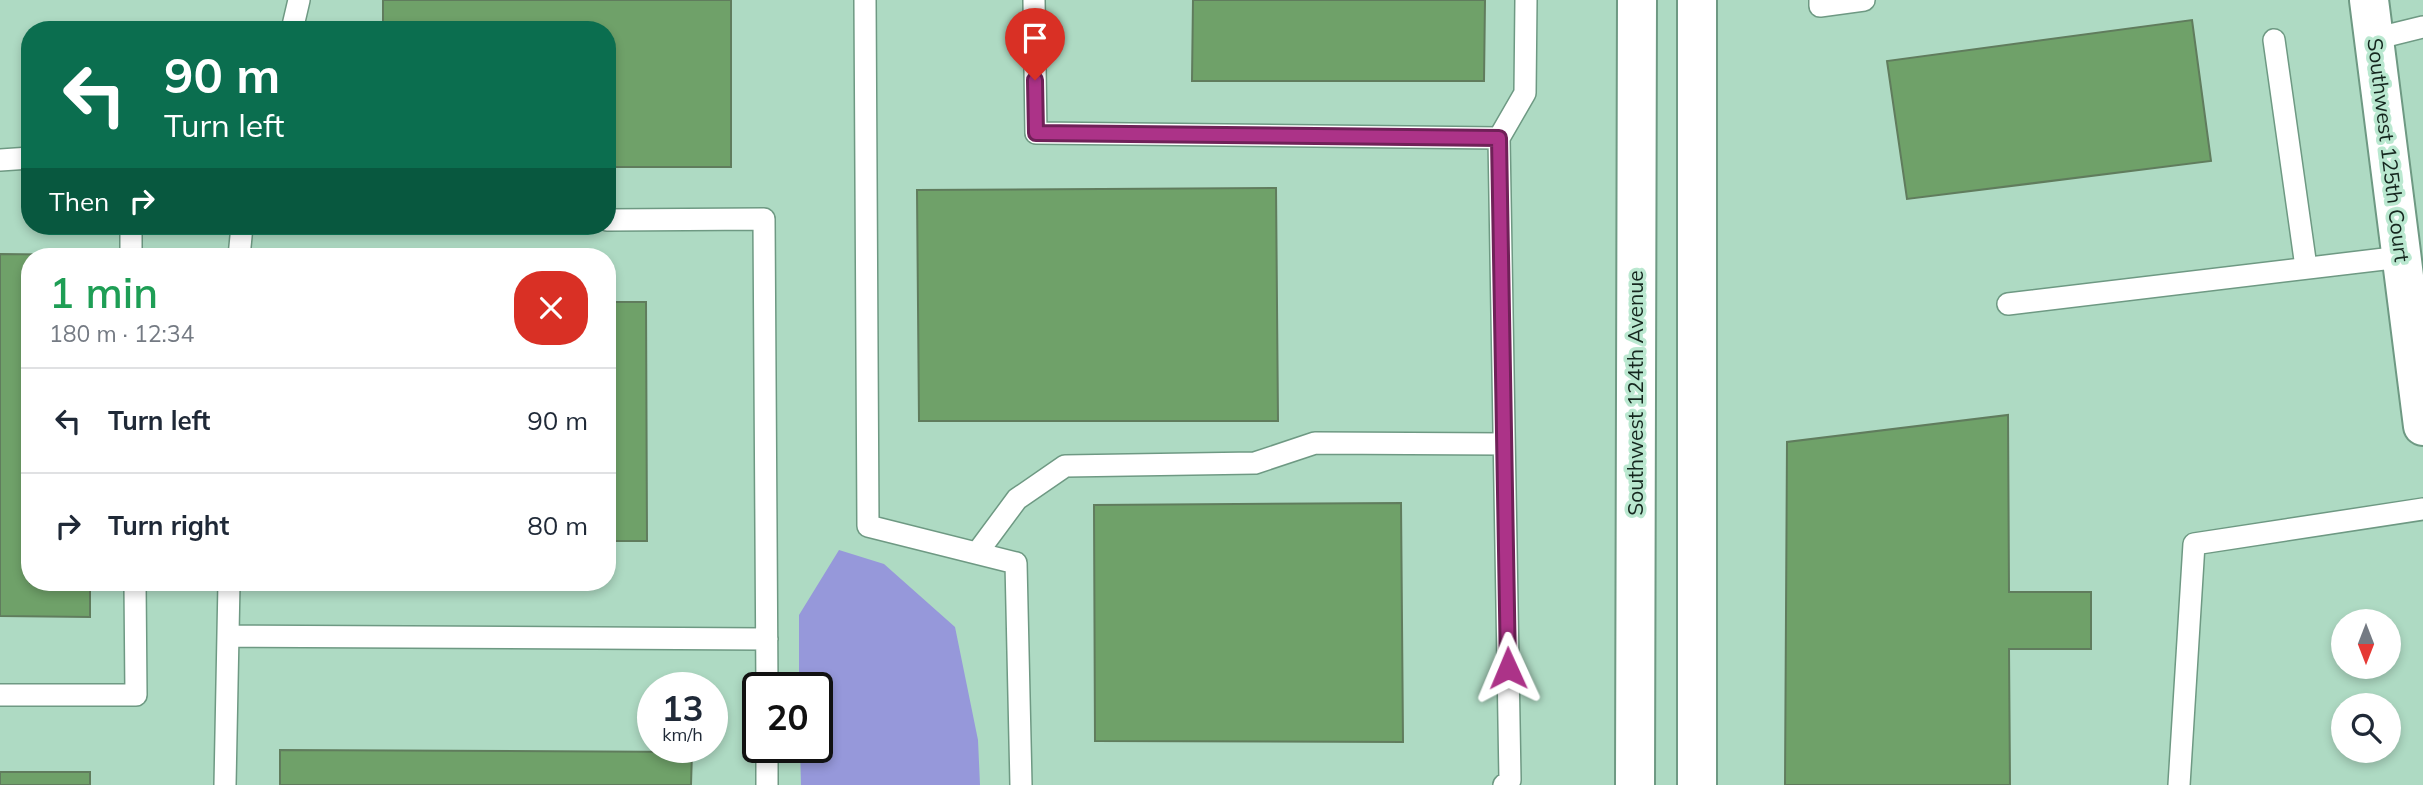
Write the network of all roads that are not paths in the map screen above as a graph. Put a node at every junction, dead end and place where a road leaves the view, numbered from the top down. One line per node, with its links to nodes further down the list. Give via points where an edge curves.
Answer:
1 (299, 0): 10 (lane)
2 (864, 0): 25 (lane, via 868,526)
3 (1034, 0): 14 (lane, via 1036,133)
4 (1526, 0): 14 (lane, via 1525,93)
5 (1637, 0): 37 (main road, Southwest 124th Avenue)
6 (1697, 0): 38 (main road)
7 (1820, 0): 8 (lane, via 1820,6)
8 (1864, 0)
9 (2369, 0): 12 (main road, Southwest 125th Court)
10 (294, 21)
11 (2423, 27): 12 (lane)
12 (2374, 39): 18 (main road, Southwest 125th Court)
13 (2274, 40): 19 (lane)
14 (1499, 138): 23 (lane)
15 (21, 159): 16 (lane)
16 (0, 160)
17 (616, 220): 29 (lane, via 764,219)
18 (2401, 257): 19 (lane); 21 (main road, Southwest 125th Court)
19 (2306, 267): 20 (lane)
20 (2008, 304)
21 (2417, 339): 22 (main road, Southwest 125th Court)
22 (2423, 426)
23 (1504, 444): 25 (lane, via 1315,443 1255,463 1065,466 1017,499); 36 (lane, via 1510,780)
24 (2423, 509): 39 (lane, via 2194,544)
25 (977, 553): 35 (lane, via 1016,563)
26 (135, 591): 31 (lane, via 136,695)
27 (229, 591): 28 (lane)
28 (228, 636): 29 (lane); 33 (lane)
29 (767, 639): 30 (lane)
30 (767, 672)
31 (0, 695)
32 (767, 763): 34 (lane)
33 (225, 785)
34 (767, 785)
35 (1021, 785)
36 (1504, 785)
37 (1635, 785)
38 (1697, 785)
39 (2179, 785)

